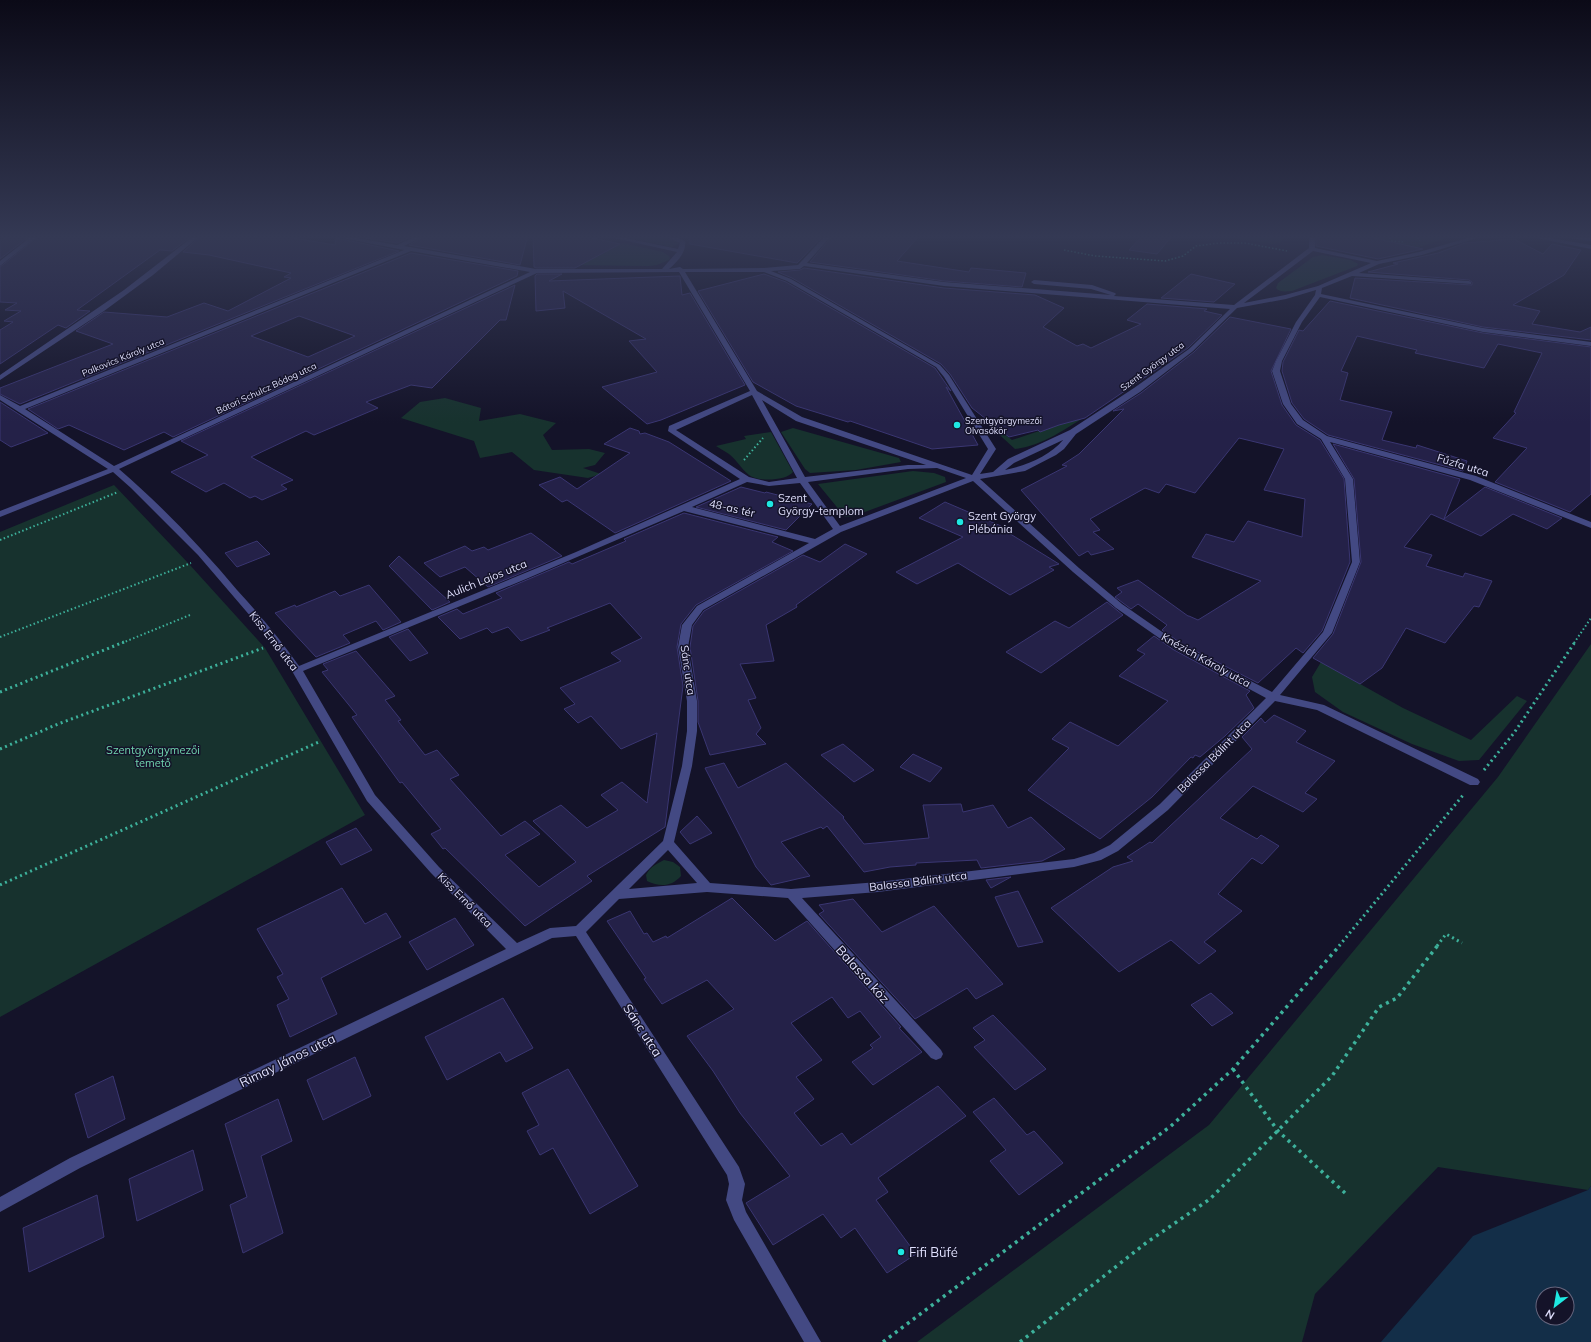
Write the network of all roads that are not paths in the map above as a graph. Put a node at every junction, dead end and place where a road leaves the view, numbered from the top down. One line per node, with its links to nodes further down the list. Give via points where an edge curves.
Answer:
1 (118, 298): 16 (street)
2 (292, 298): 19 (street, Palkovics Károly utca)
3 (479, 298): 22 (street, Bátori Schulcz Bódog utca)
4 (697, 298): 17 (street)
5 (820, 298): 23 (street, via 938,366 947,376 992,449)
6 (1117, 298): 7 (street)
7 (1122, 298): 12 (street)
8 (1248, 298): 12 (street, Szent György utca)
9 (1283, 298): 12 (street)
10 (1315, 298): 20 (street, Balassa Bálint utca, via 1299,322 1276,371 1286,404 1300,422)
11 (1347, 298): 13 (street, via 1483,330)
12 (1235, 307): 23 (street, Szent György utca, via 1191,350 1137,390 1073,432 1053,453 1022,469)
13 (1552, 340): 14 (street); 15 (street)
14 (1591, 344)
15 (1591, 348)
16 (0, 378)
17 (754, 392): 21 (street, via 799,419); 24 (street, via 672,428 672,431); 25 (street)
18 (0, 397): 19 (street, Kiss Ernő utca)
19 (19, 409): 22 (street, Kiss Ernő utca)
20 (1324, 438): 28 (street, Fűzfa utca, via 1473,478); 32 (street, Balassa Bálint utca, via 1349,479 1356,562 1327,634)
21 (942, 467): 23 (street); 25 (street, via 908,467)
22 (114, 469): 27 (street, Bátori Schulcz Bódog utca); 31 (street, Kiss Ernő utca, via 201,553 278,643)
23 (974, 478): 29 (street); 32 (street, Knézich Károly utca, via 1119,606 1178,647)
24 (746, 479): 25 (street, via 769,484); 26 (street, 48-as tér)
25 (802, 479): 29 (street)
26 (684, 508): 30 (street, 48-as tér); 31 (street, Aulich Lajos utca)
27 (0, 514)
28 (1591, 525)
29 (838, 530): 30 (street)
30 (815, 542): 34 (street, Sánc utca, via 700,608 687,625 683,646 692,701 692,730 687,766)
31 (297, 670): 39 (street, Kiss Ernő utca, via 371,798 435,870)
32 (1273, 697): 33 (street, Knézich Károly utca, via 1320,707); 36 (street, Balassa Bálint utca, via 1164,807 1114,848 1096,857 1074,863 878,887)
33 (1474, 782)
34 (668, 843): 35 (street); 37 (street)
35 (707, 887): 36 (street, Balassa Bálint utca); 37 (street)
36 (791, 894): 40 (street, Balassa köz)
37 (615, 895): 38 (street)
38 (579, 931): 39 (street, Rimay János utca, via 550,933); 42 (street, Sánc utca, via 734,1172 737,1184 734,1200 739,1215)
39 (515, 950): 41 (street, Rimay János utca, via 75,1163)
40 (936, 1054)
41 (0, 1205)
42 (813, 1342)

